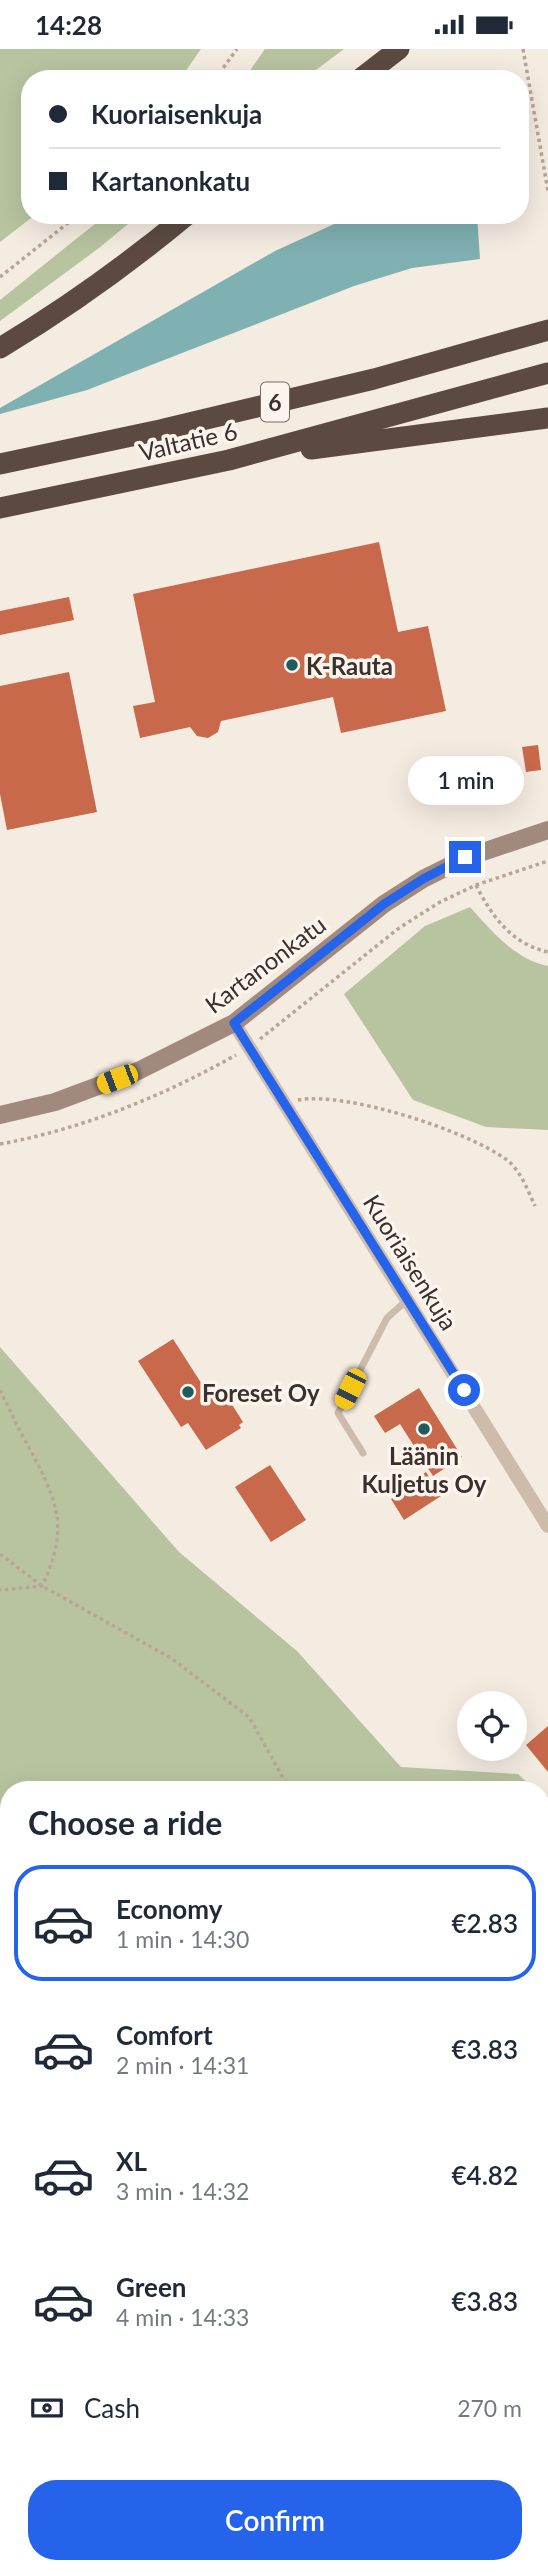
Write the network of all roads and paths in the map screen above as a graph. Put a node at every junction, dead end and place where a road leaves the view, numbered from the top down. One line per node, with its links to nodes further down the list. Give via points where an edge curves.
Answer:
1 (237, 49): 4 (path)
2 (399, 49): 5 (highway)
3 (523, 49): 6 (path)
4 (222, 70)
5 (372, 70)
6 (527, 70)
7 (529, 83): 8 (path)
8 (548, 191)
9 (67, 224): 11 (path)
10 (176, 224): 13 (highway, via 144,251)
11 (0, 277)
12 (548, 330): 17 (highway, Valtatie 6 / 6, via 360,382)
13 (0, 348)
14 (548, 373): 16 (highway, Valtatie 6 / 6)
15 (548, 418): 16 (highway)
16 (229, 460): 18 (highway, Valtatie 6 / 6)
17 (0, 464)
18 (0, 508)
19 (548, 829): 22 (main road, Kartanonkatu, via 465,857 423,879 384,904)
20 (476, 885): 21 (path, via 502,927 520,941)
21 (548, 952)
22 (234, 1023): 23 (street, Kuoriaisenkuja); 24 (main road, Kartanonkatu, via 138,1071 55,1102)
23 (286, 1104): 25 (path, via 300,1099 336,1100 441,1129 510,1162); 26 (street, Kuoriaisenkuja)
24 (0, 1115)
25 (535, 1206)
26 (407, 1299): 28 (lane, via 387,1318 338,1412); 29 (street, Kuoriaisenkuja)
27 (0, 1390): 31 (path, via 57,1504 58,1535)
28 (363, 1453)
29 (548, 1525)
30 (0, 1554): 31 (path)
31 (42, 1585): 32 (path); 33 (path, via 172,1658 249,1717)
32 (0, 1590)
33 (285, 1781)

